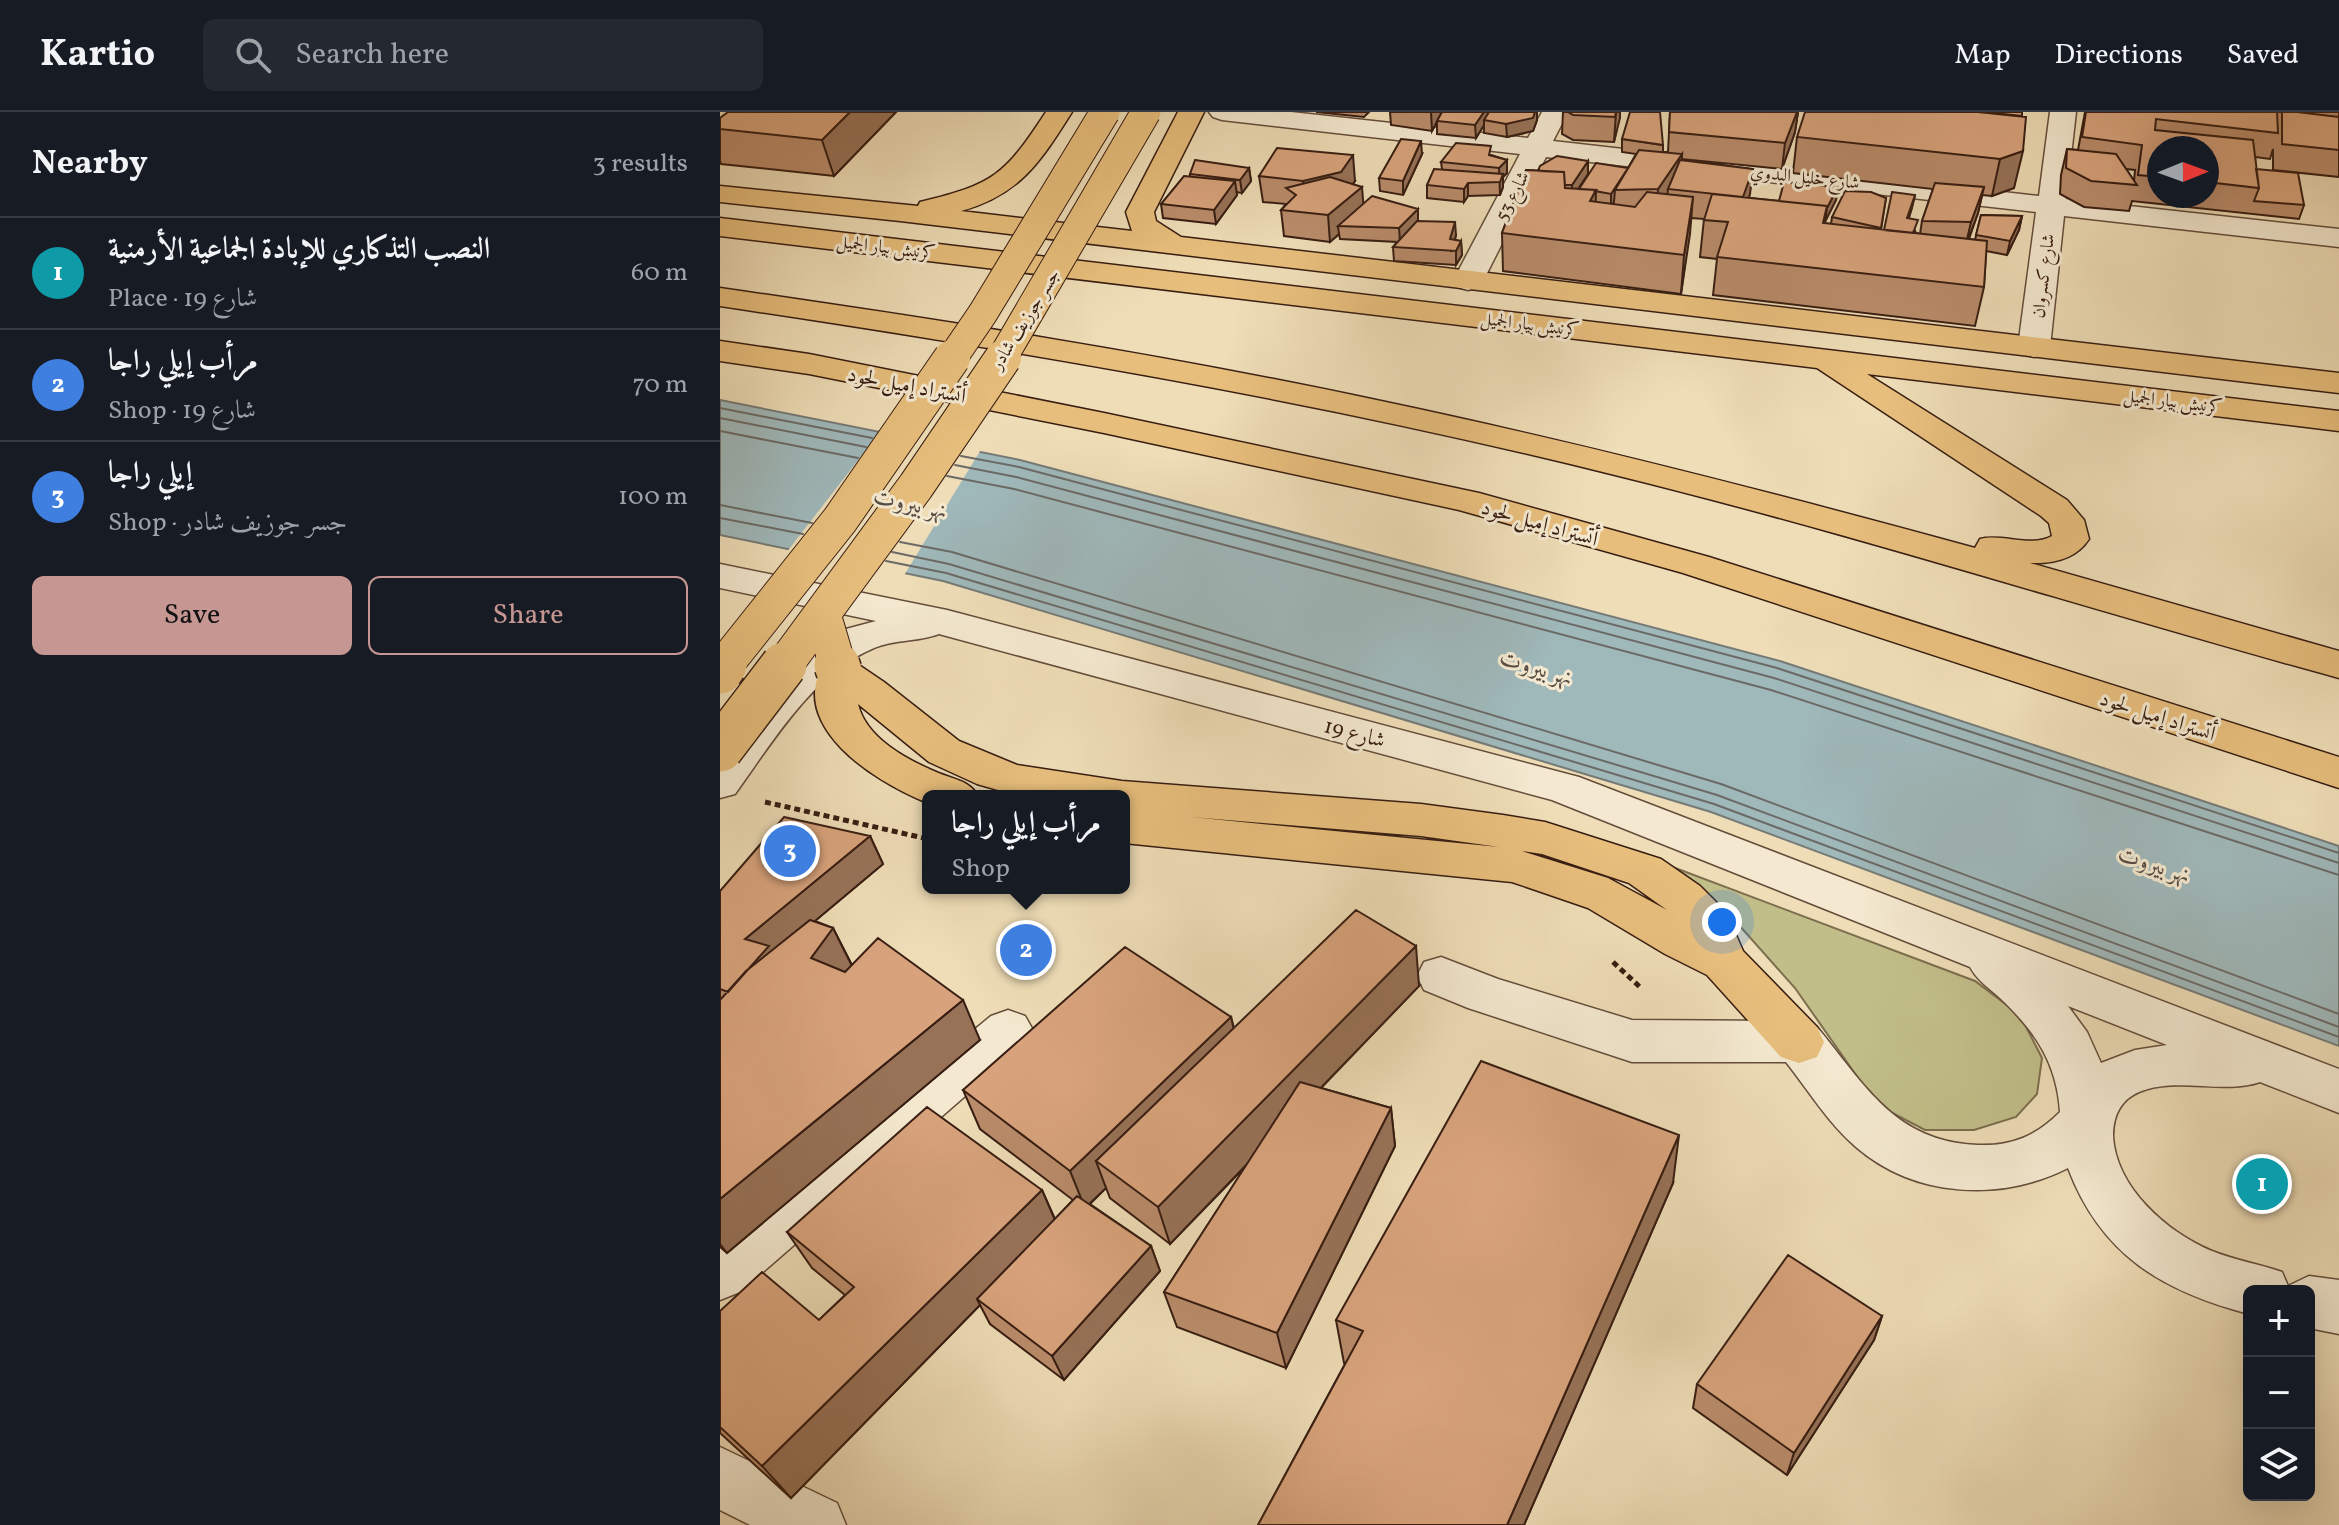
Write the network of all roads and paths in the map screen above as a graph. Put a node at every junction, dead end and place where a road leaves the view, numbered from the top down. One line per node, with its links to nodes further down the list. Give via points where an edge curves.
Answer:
1 (1059, 112): 12 (highway, via 1024,166 996,189 943,206)
2 (1105, 112): 29 (highway, جسر جوزيف شادر, bridge, via 983,313 849,507)
3 (1146, 112): 25 (highway, جسر جوزيف شادر, bridge, via 1025,323)
4 (1191, 112): 15 (highway, via 1140,212 1142,225)
5 (1230, 112): 8 (street, شارع خليل البدوي)
6 (1555, 112): 9 (street, شارع 53)
7 (2063, 112): 11 (street, شارع كسروان)
8 (1378, 120): 9 (street, شارع خليل البدوي)
9 (1537, 147): 11 (street, شارع خليل البدوي); 16 (street, شارع 53)
10 (720, 194): 12 (highway, كرنيش بيار الجميل)
11 (2052, 205): 14 (street, شارع خليل البدوي); 18 (street, شارع كسروان)
12 (900, 212): 15 (highway, كرنيش بيار الجميل)
13 (720, 227): 20 (highway, كرنيش بيار الجميل)
14 (2339, 238)
15 (1176, 246): 16 (highway, كرنيش بيار الجميل)
16 (1468, 281): 18 (highway, كرنيش بيار الجميل)
17 (720, 297): 23 (highway, via 1133,363 1379,411)
18 (2034, 347): 21 (highway, كرنيش بيار الجميل)
19 (720, 351): 34 (highway, أتستراد إميل لحود, via 1088,419 1466,501 1696,565)
20 (1820, 359): 22 (highway, كرنيش بيار الجميل); 23 (highway, via 2054,508 2071,530 2071,539 2039,553)
21 (2339, 383)
22 (2339, 421)
23 (1891, 534): 28 (highway)
24 (720, 578): 26 (street, شارع 19); 27 (street, via 741,601 743,619)
25 (823, 616): 30 (highway, bridge); 33 (highway, جسر جوزيف شادر, bridge)
26 (947, 623): 32 (street, via 854,641); 42 (street, شارع 19, via 1564,788)
27 (720, 654)
28 (2339, 665)
29 (720, 671)
30 (839, 671): 35 (highway, via 836,697 854,737 900,774); 36 (highway, via 923,737 969,765)
31 (720, 681): 32 (street, via 753,678 769,685)
32 (776, 709): 37 (street)
33 (720, 749)
34 (2339, 773)
35 (941, 790)
36 (1061, 790)
37 (735, 791): 40 (path)
38 (1130, 797): 41 (highway, via 1421,820)
39 (1130, 827): 41 (highway)
40 (922, 838)
41 (1529, 852): 45 (highway, via 1551,874 1613,900 1681,944 1724,962)
42 (1972, 945): 46 (street, شارع 19); 48 (street, via 2022,988 2063,1035 2082,1080)
43 (1441, 976): 45 (street, via 1632,1041)
44 (1008, 1030): 49 (street)
45 (1799, 1042): 48 (street, via 1876,1132 1925,1162 1981,1168 2017,1164 2055,1149)
46 (2280, 1068): 47 (street, شارع 19); 48 (street, via 2181,1063 2140,1070 2109,1084)
47 (2339, 1091)
48 (2086, 1120): 50 (street, via 2092,1168 2126,1221 2163,1253 2211,1279)
49 (720, 1274)
50 (2243, 1287)
51 (720, 1477): 52 (street)
52 (815, 1525)

